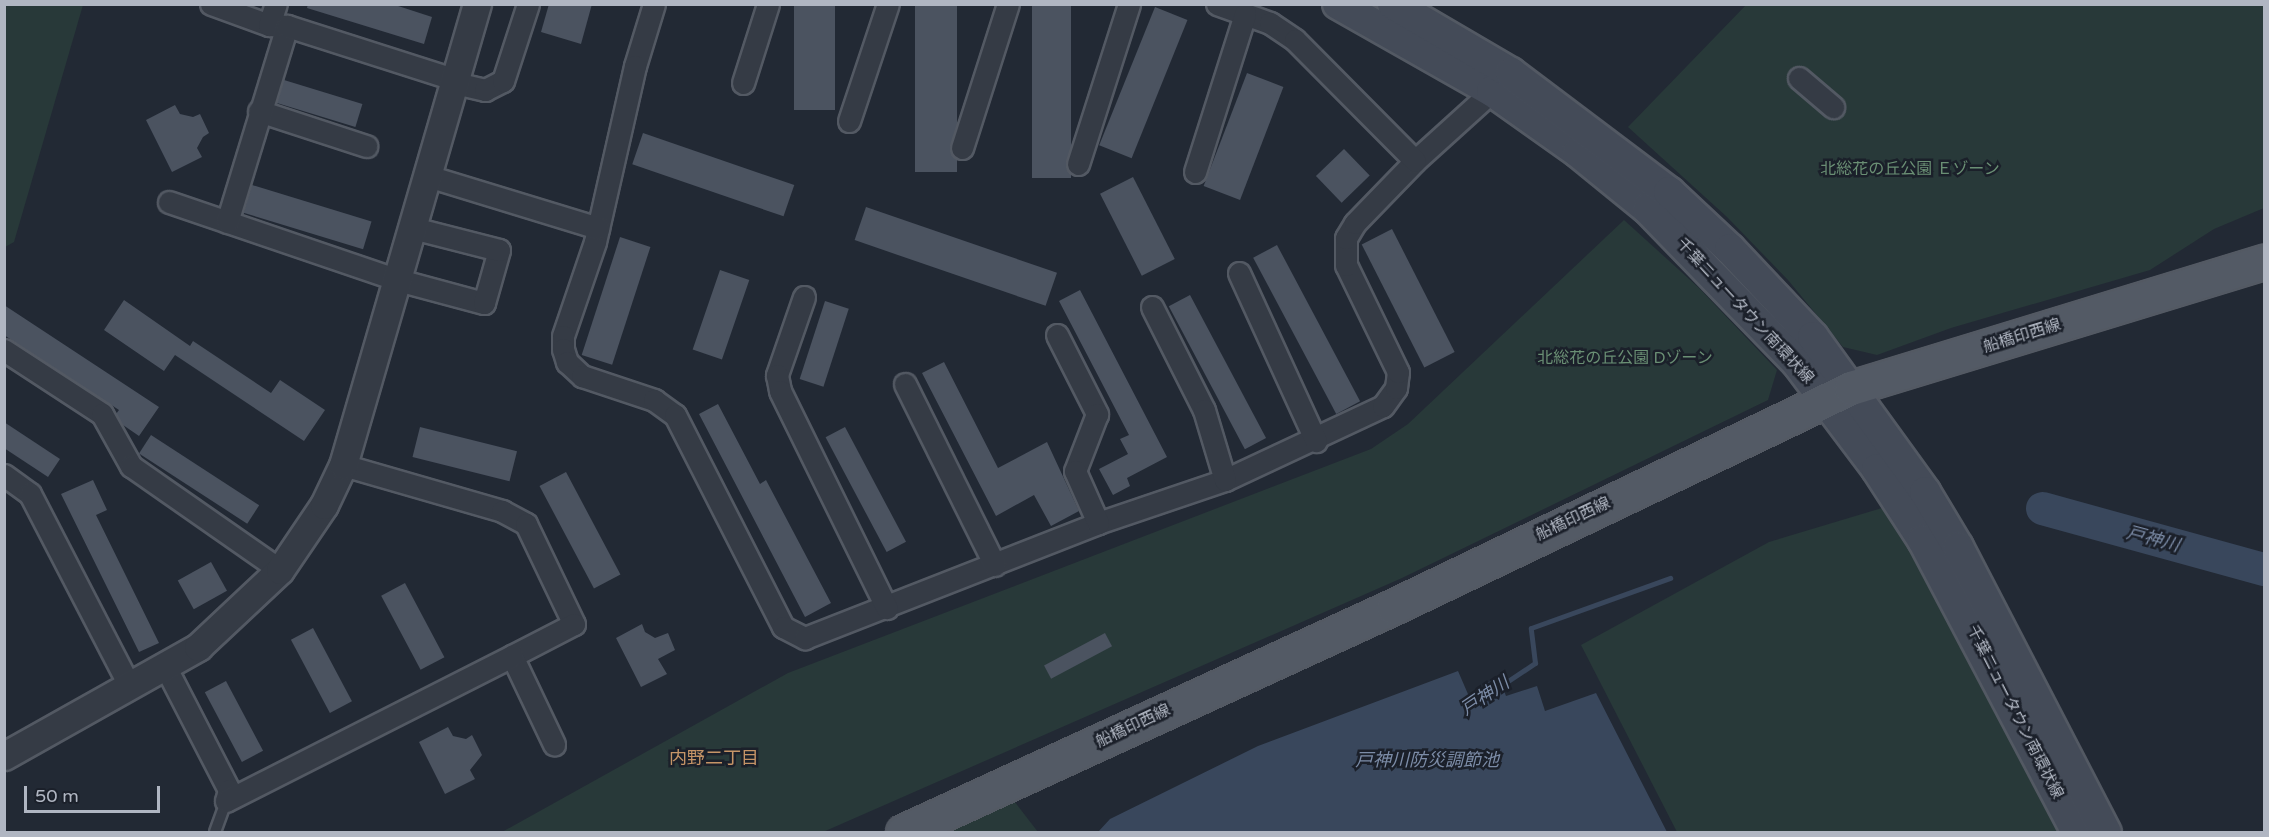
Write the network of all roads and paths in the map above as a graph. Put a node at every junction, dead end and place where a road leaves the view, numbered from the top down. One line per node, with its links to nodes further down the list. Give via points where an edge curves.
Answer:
1 (211, 4): 13 (street)
2 (477, 4): 15 (street)
3 (528, 4): 15 (street, via 502,81 485,90)
4 (654, 4): 30 (street, via 635,66)
5 (768, 4): 17 (street)
6 (888, 4): 20 (street)
7 (1008, 4): 22 (street)
8 (1129, 4): 24 (street)
9 (1217, 4): 12 (street)
10 (1338, 4): 16 (main road, 千葉ニュータウン南環状線)
11 (1393, 4): 16 (main road, 千葉ニュータウン南環状線)
12 (1245, 14): 23 (street, via 1269,23 1295,40); 25 (street)
13 (277, 18): 15 (street); 19 (street)
14 (1800, 78): 18 (street)
15 (455, 82): 26 (street)
16 (1502, 82): 23 (street); 39 (main road, 千葉ニュータウン南環状線, via 1648,209 1798,364)
17 (743, 83)
18 (1833, 107)
19 (259, 111): 21 (street); 28 (street)
20 (849, 121)
21 (366, 146)
22 (962, 147)
23 (1415, 161): 40 (street, via 1355,223 1344,246 1346,265 1395,364 1396,388 1383,406)
24 (1077, 164)
25 (1195, 172)
26 (428, 176): 29 (street); 30 (street)
27 (170, 202): 28 (street)
28 (227, 222): 33 (street)
29 (413, 228): 33 (street); 33 (street, via 499,250 484,303)
30 (598, 228): 47 (street, via 564,336 567,362 582,376 654,400 675,415 783,627 805,638)
31 (2265, 262): 39 (main road, 船橋印西線)
32 (1239, 273): 40 (street)
33 (398, 280): 41 (street)
34 (804, 297): 47 (street, via 777,375 780,391)
35 (1152, 307): 43 (street, via 1203,410)
36 (1057, 335): 44 (street, via 1097,414 1075,471)
37 (4, 350): 46 (street, via 102,414 131,466)
38 (905, 384): 45 (street)
39 (1837, 394): 55 (main road, 船橋印西線, via 1393,607); 56 (main road, 千葉ニュータウン南環状線, via 1877,469 1923,540); 57 (main road, 千葉ニュータウン南環状線, via 1925,492 1958,547)
40 (1316, 441): 43 (street)
41 (343, 465): 46 (street, via 324,505); 48 (street, via 502,511 526,524 574,624)
42 (4, 475): 50 (street, via 30,494)
43 (1225, 480): 44 (street)
44 (1098, 523): 45 (street)
45 (995, 565): 47 (street)
46 (280, 570): 49 (street, via 224,626)
47 (887, 608)
48 (512, 656): 51 (street); 53 (street)
49 (166, 668): 50 (street); 53 (street, via 229,790)
50 (130, 687): 52 (street)
51 (554, 744)
52 (4, 756)
53 (226, 801): 54 (lane)
54 (215, 832)
55 (903, 832)
56 (2077, 832)
57 (2106, 832)

